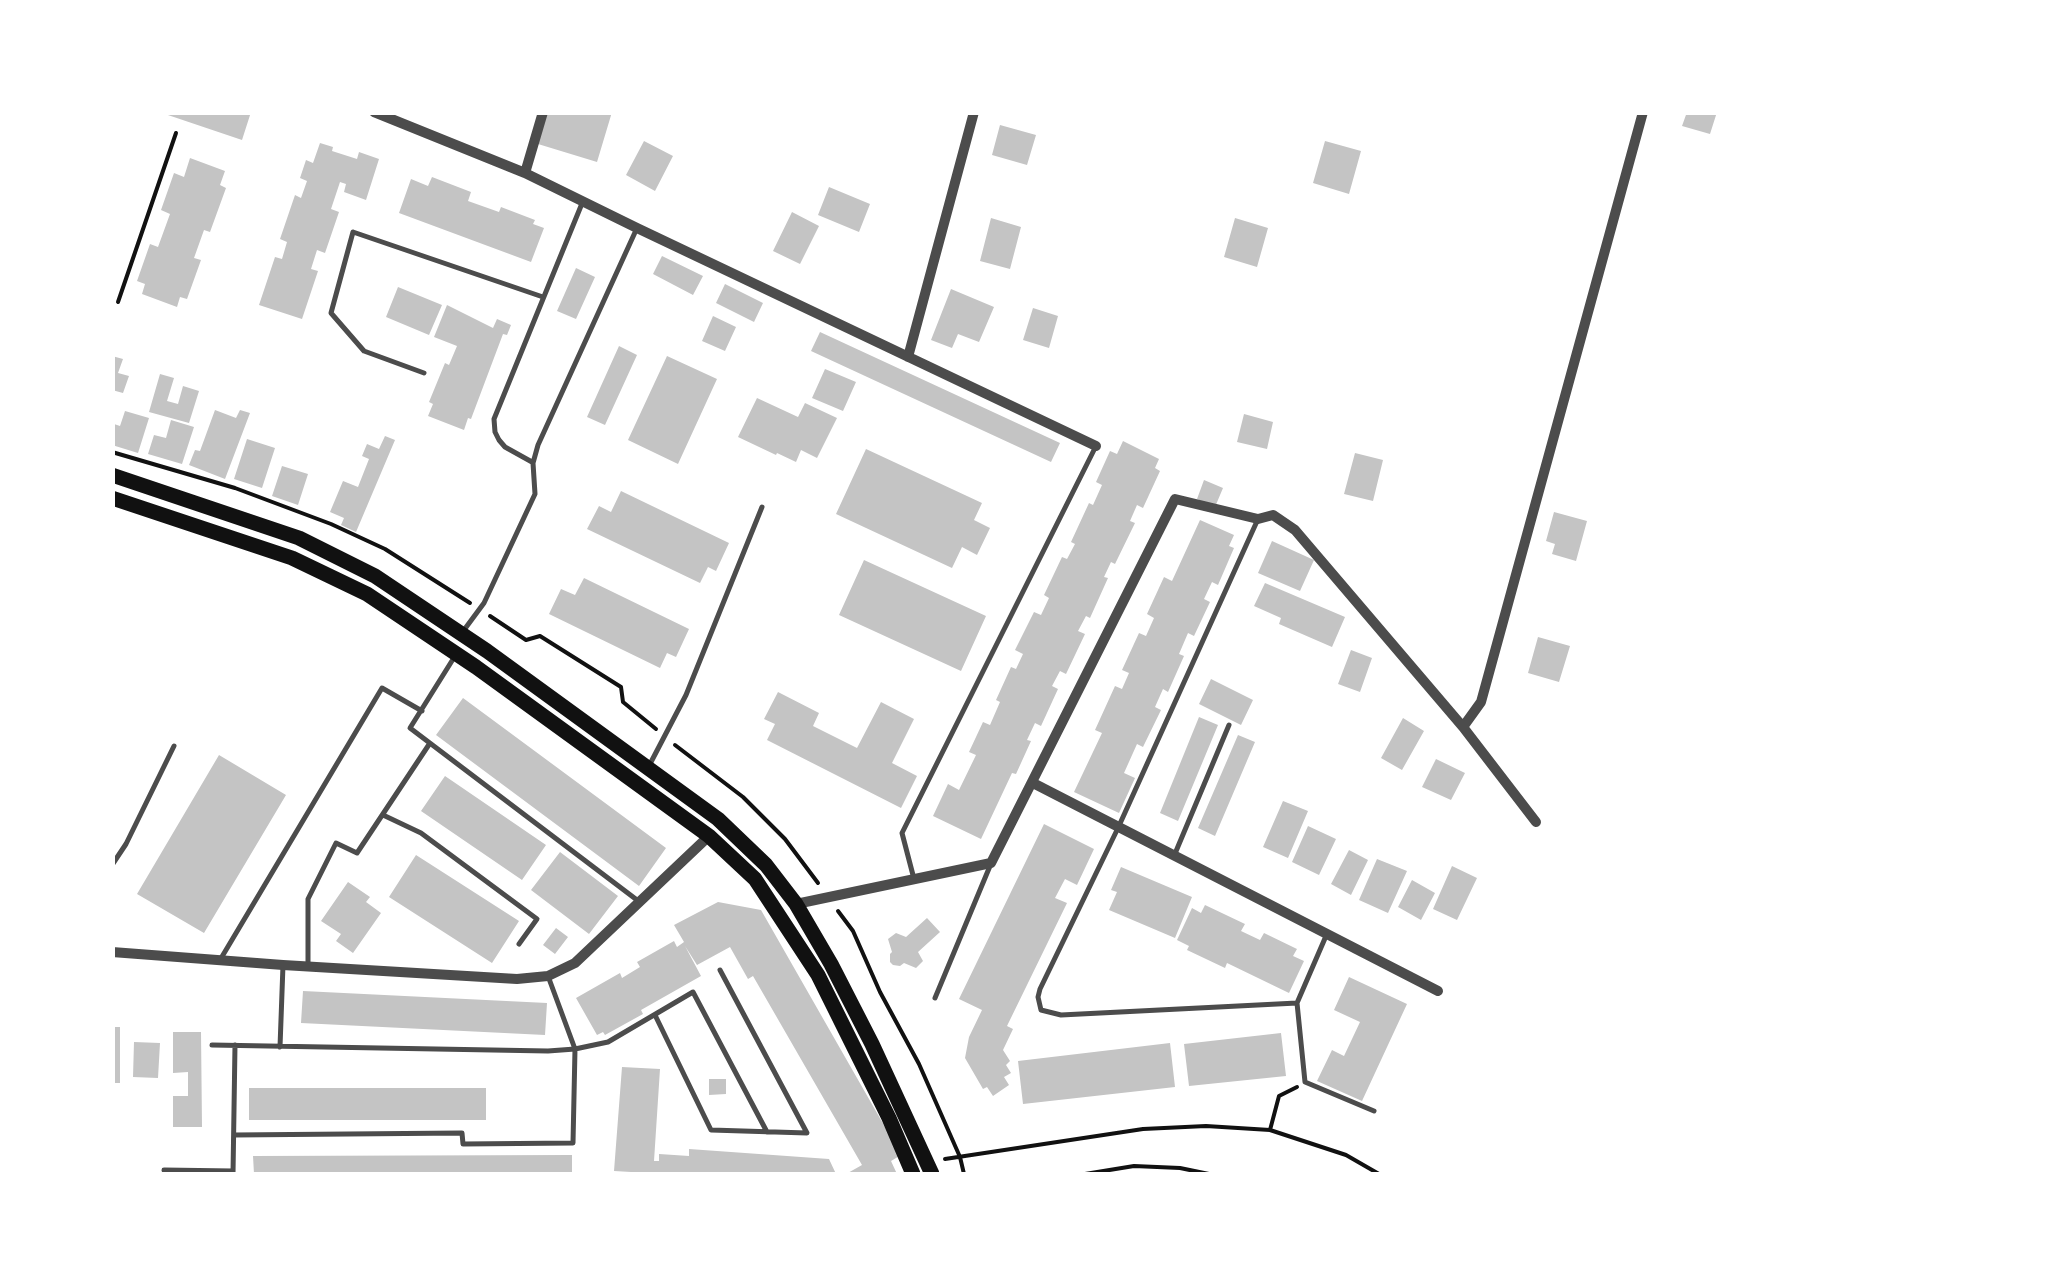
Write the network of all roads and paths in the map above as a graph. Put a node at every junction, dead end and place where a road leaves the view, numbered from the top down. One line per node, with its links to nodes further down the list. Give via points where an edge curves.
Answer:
1 (374, 112): 6 (street)
2 (543, 112): 6 (street)
3 (974, 112): 11 (street)
4 (1643, 112): 23 (street, via 1481,702)
5 (176, 132): 10 (path)
6 (526, 173): 7 (street)
7 (583, 202): 8 (street); 9 (lane)
8 (637, 228): 11 (street); 14 (lane)
9 (543, 297): 12 (lane, via 353,232 331,314 364,351); 14 (lane, via 494,419 505,447)
10 (118, 302)
11 (908, 357): 13 (street)
12 (424, 373)
13 (1096, 446): 35 (lane, via 902,834)
14 (533, 463): 19 (lane, via 535,494)
15 (112, 475): 19 (main road, via 299,538 375,576)
16 (112, 498): 20 (main road, via 318,568)
17 (762, 507): 26 (lane, via 686,695)
18 (1258, 519): 23 (street, via 1273,515 1296,530); 27 (street, via 1175,499); 30 (lane)
19 (462, 634): 26 (main road)
20 (456, 653): 21 (lane); 31 (main road)
21 (422, 711): 24 (lane, via 410,728); 41 (lane, via 382,688)
22 (1229, 725): 32 (lane)
23 (1464, 726): 29 (street)
24 (430, 743): 28 (lane); 36 (lane)
25 (174, 746): 34 (lane)
26 (648, 767): 37 (main road, via 742,840)
27 (1032, 783): 30 (street); 33 (street)
28 (382, 814): 39 (lane, via 422,833 537,919); 43 (lane, via 356,853 336,843 308,900)
29 (1536, 822)
30 (1118, 828): 32 (street); 48 (lane, via 1040,988 1041,1010 1061,1015)
31 (710, 836): 36 (street); 61 (main road, via 755,879 818,975)
32 (1174, 856): 38 (street)
33 (991, 863): 35 (street); 47 (lane)
34 (112, 865)
35 (914, 880): 37 (street)
36 (640, 902): 45 (street, via 575,963)
37 (796, 904): 62 (main road)
38 (1327, 934): 46 (street); 48 (lane)
39 (519, 944)
40 (112, 952): 41 (street)
41 (220, 961): 42 (street)
42 (283, 965): 43 (street); 52 (lane)
43 (308, 967): 45 (street)
44 (720, 970): 57 (lane, via 808,1133)
45 (548, 976): 53 (lane)
46 (1438, 991)
47 (935, 998)
48 (1296, 1003): 54 (lane)
49 (654, 1014): 53 (lane, via 608,1042); 57 (lane, via 711,1130); 57 (lane, via 693,992)
50 (212, 1045): 51 (lane)
51 (234, 1045): 52 (lane); 58 (lane)
52 (280, 1046): 53 (lane)
53 (574, 1049): 58 (lane, via 573,1143 464,1144 462,1133)
54 (1305, 1082): 55 (lane); 56 (path, via 1278,1096)
55 (1374, 1111)
56 (1270, 1130): 63 (path, via 1142,1129 958,1157); 66 (path)
57 (767, 1132)
58 (234, 1135): 60 (lane)
59 (164, 1170): 60 (lane)
60 (233, 1173)
61 (913, 1174)
62 (932, 1174)
63 (964, 1174)
64 (1085, 1174): 65 (path, via 1134,1166)
65 (1209, 1174)
66 (1378, 1174)

